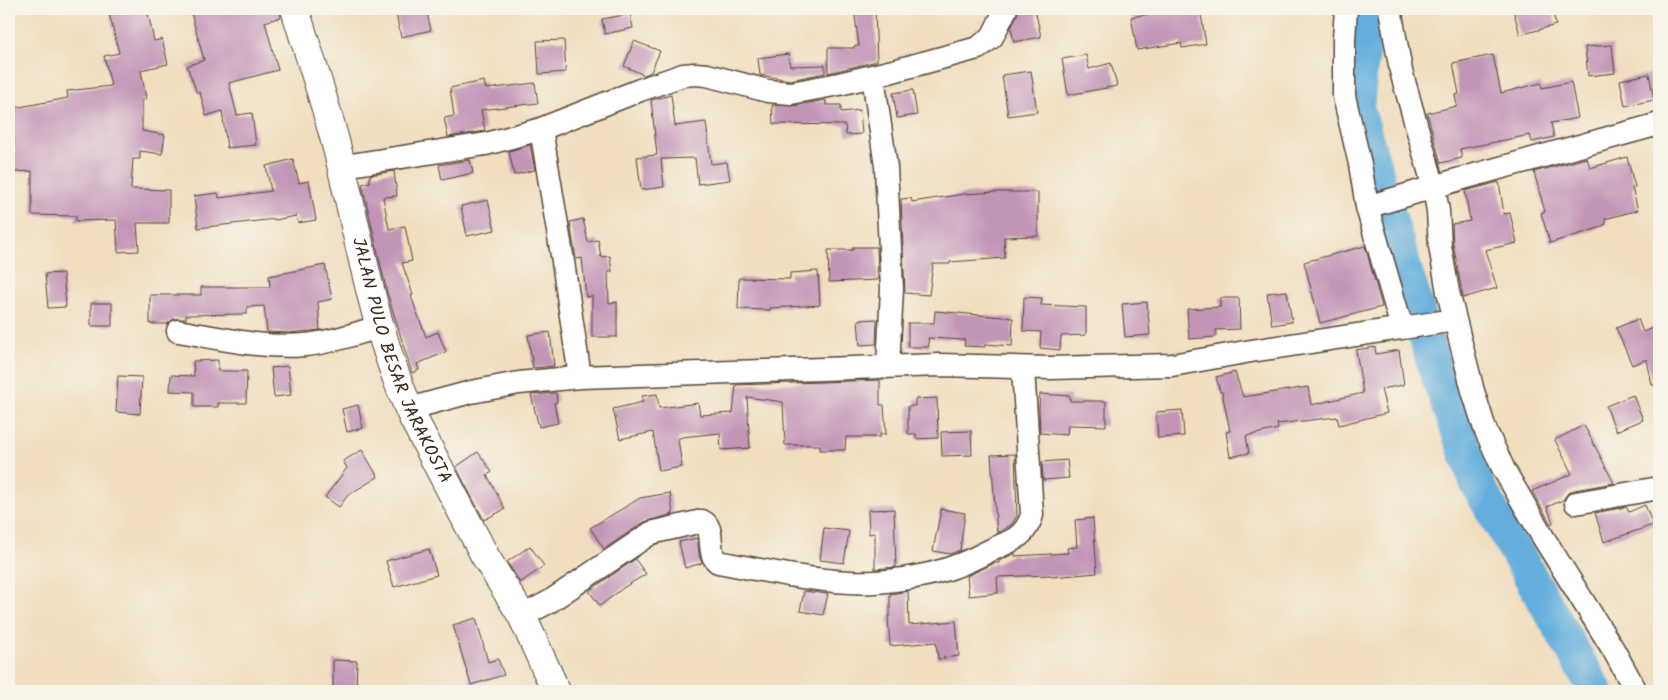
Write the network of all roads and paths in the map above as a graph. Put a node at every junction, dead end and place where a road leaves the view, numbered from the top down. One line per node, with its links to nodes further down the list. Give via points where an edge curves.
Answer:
1 (295, 9): 8 (street, JALAN PULO BESAR JARAKOSTA)
2 (1006, 9): 5 (street, via 992,37 978,48)
3 (1346, 9): 10 (street, via 1344,96)
4 (1390, 9): 9 (street, via 1401,71)
5 (873, 76): 7 (street, via 779,93 706,75 683,75); 15 (street, via 886,167 892,289)
6 (1659, 124): 9 (street)
7 (541, 128): 8 (street, via 486,144 344,166); 17 (street)
8 (342, 169): 12 (street, JALAN PULO BESAR JARAKOSTA)
9 (1434, 188): 10 (street); 11 (street)
10 (1372, 205): 13 (street)
11 (1452, 321): 13 (street); 23 (street, via 1485,429 1504,470)
12 (380, 326): 14 (street, via 304,345 250,343); 18 (street, JALAN PULO BESAR JARAKOSTA)
13 (1410, 327): 16 (street, via 1172,365)
14 (178, 331)
15 (888, 367): 16 (street); 17 (street)
16 (1023, 368): 21 (street, via 1032,515 1024,533 996,548 954,567 916,576 880,582 830,581 718,562 712,554 708,527 702,521 651,533 549,602)
17 (580, 378): 18 (street, via 519,383 471,392 423,405 413,410)
18 (413, 418): 21 (street, JALAN PULO BESAR JARAKOSTA, via 485,556)
19 (1659, 488): 20 (street)
20 (1576, 503)
21 (522, 616): 22 (street, JALAN PULO BESAR JARAKOSTA)
22 (556, 691)
23 (1636, 691)

